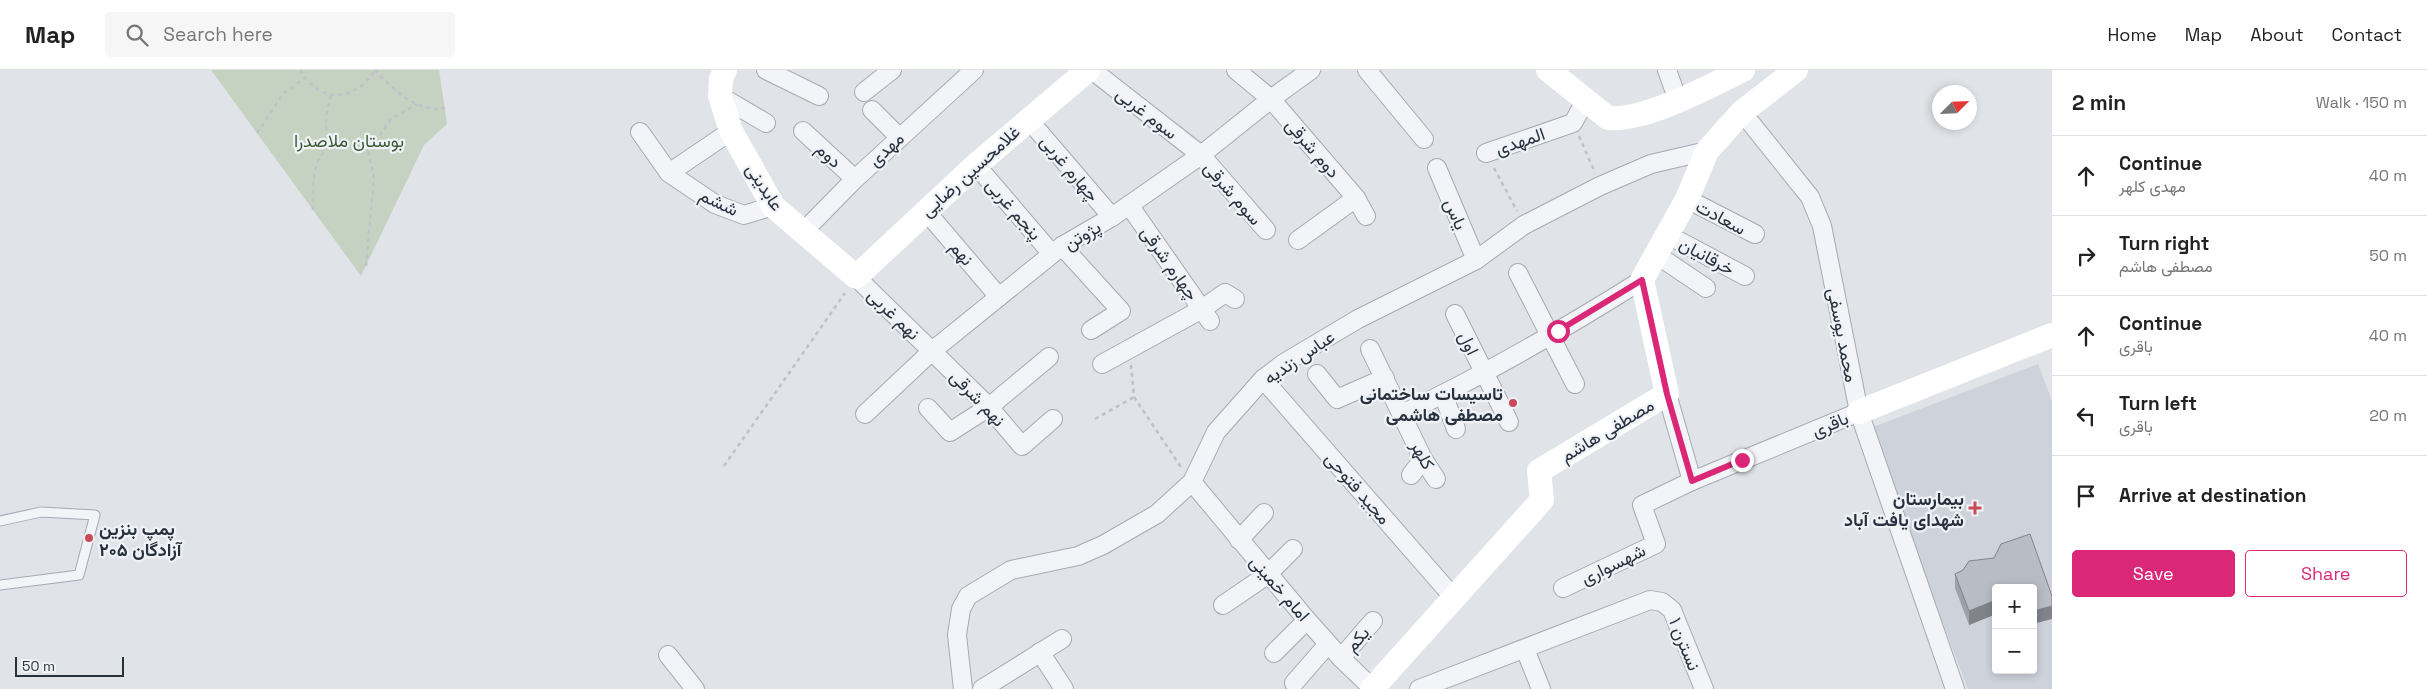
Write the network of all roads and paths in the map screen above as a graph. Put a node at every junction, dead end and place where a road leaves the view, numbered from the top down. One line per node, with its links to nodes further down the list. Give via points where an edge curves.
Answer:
1 (300, 70): 16 (path)
2 (375, 70): 18 (path, via 368,82 357,90); 24 (path)
3 (725, 70): 19 (street, عابدینی)
4 (766, 70): 20 (street)
5 (892, 70): 17 (street)
6 (1088, 70): 28 (street, غلامحسین رضایی)
7 (1092, 70): 41 (street, سوم غربی)
8 (1236, 70): 21 (street, دوم شرقی)
9 (1311, 70): 21 (street, پژوتن)
10 (1367, 70): 36 (street)
11 (1548, 70): 22 (street)
12 (1667, 70): 23 (street)
13 (1796, 70): 27 (street)
14 (971, 71): 35 (street, مهدی)
15 (1738, 71): 23 (street)
16 (304, 78): 18 (path, via 318,90); 34 (path, via 283,94)
17 (864, 92)
18 (331, 95): 37 (path, via 326,114 326,134)
19 (720, 96): 29 (street); 31 (street, عابدینی)
20 (819, 96)
21 (1271, 98): 41 (street, پژوتن); 47 (street, دوم شرقی)
22 (1585, 101): 23 (street, via 1608,118 1620,119); 30 (street)
23 (1678, 101)
24 (417, 104): 25 (path, via 432,110); 38 (path, via 391,119 374,142)
25 (445, 108)
26 (872, 110): 35 (street)
27 (1742, 112): 39 (street); 91 (street, محمد یوسفی, via 1810,197 1822,226)
28 (1028, 119): 42 (street, غلامحسین رضایی); 54 (street, چهارم غربی)
29 (766, 123)
30 (1573, 123): 40 (street, المهدی); 46 (path)
31 (732, 131): 44 (street); 50 (street, عابدینی)
32 (803, 131): 45 (street, دوم)
33 (640, 132): 44 (street, ششم)
34 (257, 133)
35 (900, 137): 45 (street, مهدی)
36 (1424, 139)
37 (331, 144): 38 (path, via 359,149); 51 (path, via 320,153)
38 (368, 145): 63 (path, via 374,178)
39 (1707, 151): 46 (street, عباس زندیه, via 1651,164); 48 (street)
40 (1486, 153): 55 (path, المهدی)
41 (1200, 155): 49 (street, پژوتن); 56 (street, سوم شرقی)
42 (976, 165): 52 (street, غلامحسین رضایی); 61 (street, پنجم غربی)
43 (1436, 168): 62 (street, یاس)
44 (669, 174): 50 (street, ششم, via 715,204 744,215)
45 (854, 179): 57 (street, مهدی)
46 (1600, 186): 55 (street, عباس زندیه)
47 (1356, 198): 53 (street, دوم شرقی); 59 (street)
48 (1687, 199): 58 (street, سعادت); 60 (street)
49 (1129, 205): 54 (street, پژوتن); 72 (street, چهارم شرقی)
50 (773, 206): 57 (street, عابدینی)
51 (313, 210)
52 (925, 210): 66 (street, غلامحسین رضایی); 69 (street, نهم)
53 (1366, 216)
54 (1112, 217): 61 (street, پژوتن)
55 (1524, 225): 62 (street, عباس زندیه)
56 (1266, 230)
57 (802, 233): 66 (street, عابدینی)
58 (1755, 234)
59 (1298, 240)
60 (1662, 245): 65 (street, خرقانیان); 67 (street); 68 (street)
61 (1057, 250): 69 (street, پژوتن); 73 (street, پنجم غربی, via 1121,311)
62 (1476, 260): 84 (street, عباس زندیه, via 1358,319)
63 (366, 266)
64 (1518, 272): 75 (street)
65 (1745, 276)
66 (856, 277): 78 (street, نهم غربی); 99 (path)
67 (1642, 280): 75 (street); 87 (street, مصطفی هاشم)
68 (1706, 288)
69 (999, 297): 78 (street, پژوتن)
70 (1235, 299): 72 (street, via 1225,293)
71 (1455, 314): 81 (street, اول)
72 (1206, 315): 76 (street)
73 (1091, 330)
74 (2052, 335): 91 (street, باقری)
75 (1548, 336): 81 (street); 85 (street)
76 (1130, 349): 80 (street); 88 (path)
77 (1370, 349): 83 (street, کلهر)
78 (932, 351): 89 (street, نهم شرقی); 92 (street, پژوتن)
79 (1049, 357): 89 (street)
80 (1102, 364)
81 (1483, 372): 86 (street); 96 (street, اول)
82 (1317, 374): 83 (street, via 1336,399)
83 (1385, 378): 93 (street, کلهر)
84 (1263, 379): 103 (street, عباس زندیه, via 1216,432); 111 (street, مجید فتوحی)
85 (1575, 384)
86 (1443, 394): 93 (street); 97 (street)
87 (1667, 394): 102 (street); 111 (street, مصطفی هاشم, via 1539,471 1542,500)
88 (1134, 397): 94 (path); 103 (path)
89 (989, 407): 90 (street, via 950,432); 95 (street, نهم شرقی, via 1022,446)
90 (928, 408)
91 (1858, 412): 102 (street, باقری); 131 (street, محمد یوسفی)
92 (865, 414)
93 (1402, 414): 98 (street, کلهر)
94 (1095, 418)
95 (1053, 419)
96 (1509, 422)
97 (1456, 429)
98 (1423, 459): 100 (street); 101 (street, کلهر)
99 (724, 466)
100 (1411, 475)
101 (1436, 479)
102 (1692, 481): 110 (street, شهسواری, via 1642,505 1656,544)
103 (1192, 482): 106 (street, امام خمینی); 124 (street, عباس زندیه, via 1157,514 1104,545 1078,556 1011,570 968,596 961,609 957,634)
104 (1264, 513): 106 (street)
105 (0, 521): 109 (lane, via 41,512 95,515 79,575)
106 (1239, 540): 108 (street, امام خمینی)
107 (1294, 549): 108 (street)
108 (1268, 575): 112 (street); 113 (street, امام خمینی)
109 (0, 585)
110 (1563, 588)
111 (1454, 598): 127 (street, مصطفی هاشم)
112 (1223, 605)
113 (1307, 620): 116 (street, امام خمینی); 119 (street)
114 (1373, 621): 121 (street, یکم)
115 (1062, 639): 118 (street)
116 (1328, 644): 121 (street, امام خمینی); 122 (street)
117 (1525, 649): 128 (street); 129 (street); 130 (street, نسترن ۱, via 1650,600 1662,602 1672,610)
118 (1040, 652): 125 (street); 126 (street)
119 (1274, 653)
120 (668, 655): 123 (street)
121 (1341, 658): 127 (street, امام خمینی)
122 (1294, 683)
123 (695, 689)
124 (963, 689)
125 (982, 689)
126 (1064, 689)
127 (1373, 689)
128 (1419, 689)
129 (1541, 689)
130 (1704, 689)
131 (1955, 689)

